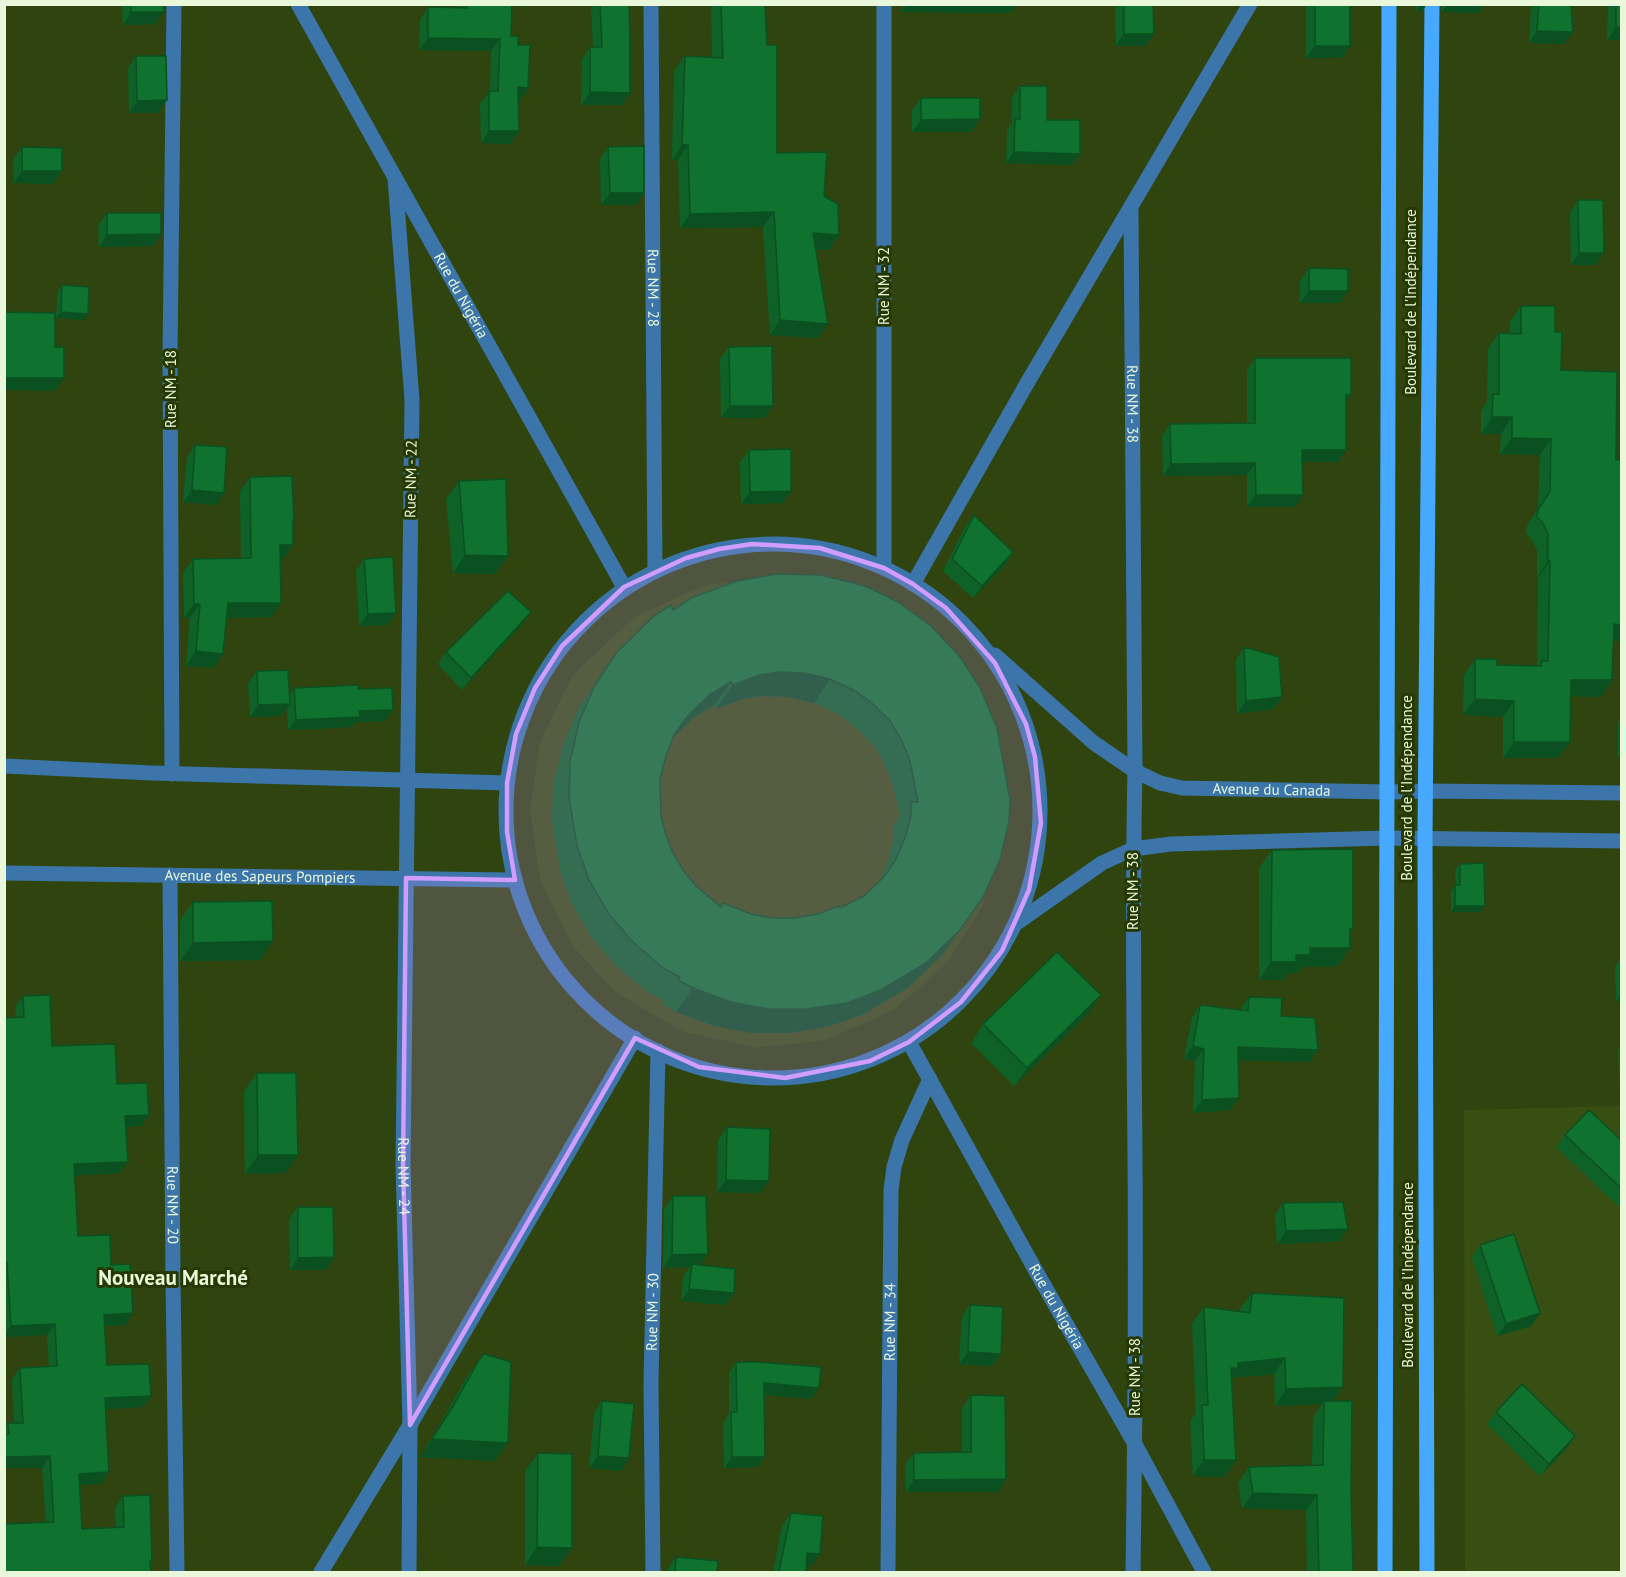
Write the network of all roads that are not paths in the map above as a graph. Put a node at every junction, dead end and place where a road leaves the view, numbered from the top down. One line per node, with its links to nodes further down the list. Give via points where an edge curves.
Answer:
1 (174, 4): 17 (street, Rue NM - 18, via 170,357)
2 (298, 4): 8 (street, Rue du Nigéria)
3 (651, 4): 11 (street, Rue NM - 28)
4 (884, 4): 10 (street, Rue NM - 32)
5 (1250, 4): 9 (street)
6 (1389, 4): 21 (main road, Boulevard de l'Indépendance)
7 (1432, 4): 20 (main road, Boulevard de l'Indépendance)
8 (395, 178): 13 (street, Rue du Nigéria); 18 (street, Rue NM - 22, via 412,400)
9 (1131, 209): 12 (street); 16 (street, Rue NM - 38)
10 (884, 568): 11 (street, via 820,548 763,544 719,549); 12 (street)
11 (655, 570): 13 (street)
12 (913, 584): 14 (street)
13 (624, 586): 19 (street, via 562,646 535,688 516,734)
14 (975, 636): 16 (street, Avenue du Canada, via 1094,743); 31 (street, via 995,663 1021,713 1035,756 1040,789 1037,857)
15 (4, 766): 17 (street)
16 (1135, 771): 21 (street, Avenue du Canada, via 1182,788); 26 (street, Rue NM - 38)
17 (172, 774): 18 (street)
18 (406, 780): 19 (street); 29 (street, Rue NM - 24)
19 (507, 783): 30 (street, via 507,832)
20 (1425, 790): 21 (street, Avenue du Canada); 22 (street, Avenue du Canada); 24 (main road, Boulevard de l'Indépendance)
21 (1388, 792): 23 (main road, Boulevard de l'Indépendance)
22 (1622, 793)
23 (1387, 838): 24 (street); 26 (street, via 1171,844); 45 (main road, Boulevard de l'Indépendance)
24 (1425, 839): 25 (street); 46 (main road, Boulevard de l'Indépendance)
25 (1622, 841)
26 (1133, 849): 31 (street, via 1102,863); 37 (street, Rue NM - 38)
27 (4, 873): 28 (street, Avenue des Sapeurs Pompiers)
28 (170, 875): 29 (street, Avenue des Sapeurs Pompiers); 38 (street, Rue NM - 20)
29 (406, 878): 30 (street, Avenue des Sapeurs Pompiers); 36 (street, Rue NM - 24, via 403,1166)
30 (516, 880): 32 (street, via 529,918 548,954 602,1015)
31 (1018, 921): 33 (street, via 990,969 961,1002)
32 (635, 1038): 34 (street); 36 (street)
33 (909, 1042): 34 (street, via 870,1061 828,1073 785,1078 742,1076 699,1067); 35 (street, Rue du Nigéria)
34 (658, 1051): 41 (street, Rue NM - 30, via 651,1384)
35 (930, 1079): 37 (street, Rue du Nigéria); 42 (street, Rue NM - 34, via 902,1140 891,1190)
36 (410, 1425): 39 (street); 40 (street, Rue NM - 24)
37 (1135, 1444): 43 (street, Rue NM - 38); 44 (street, Rue du Nigéria)
38 (177, 1572)
39 (321, 1572)
40 (409, 1572)
41 (653, 1572)
42 (888, 1572)
43 (1133, 1572)
44 (1204, 1572)
45 (1385, 1572)
46 (1427, 1572)

